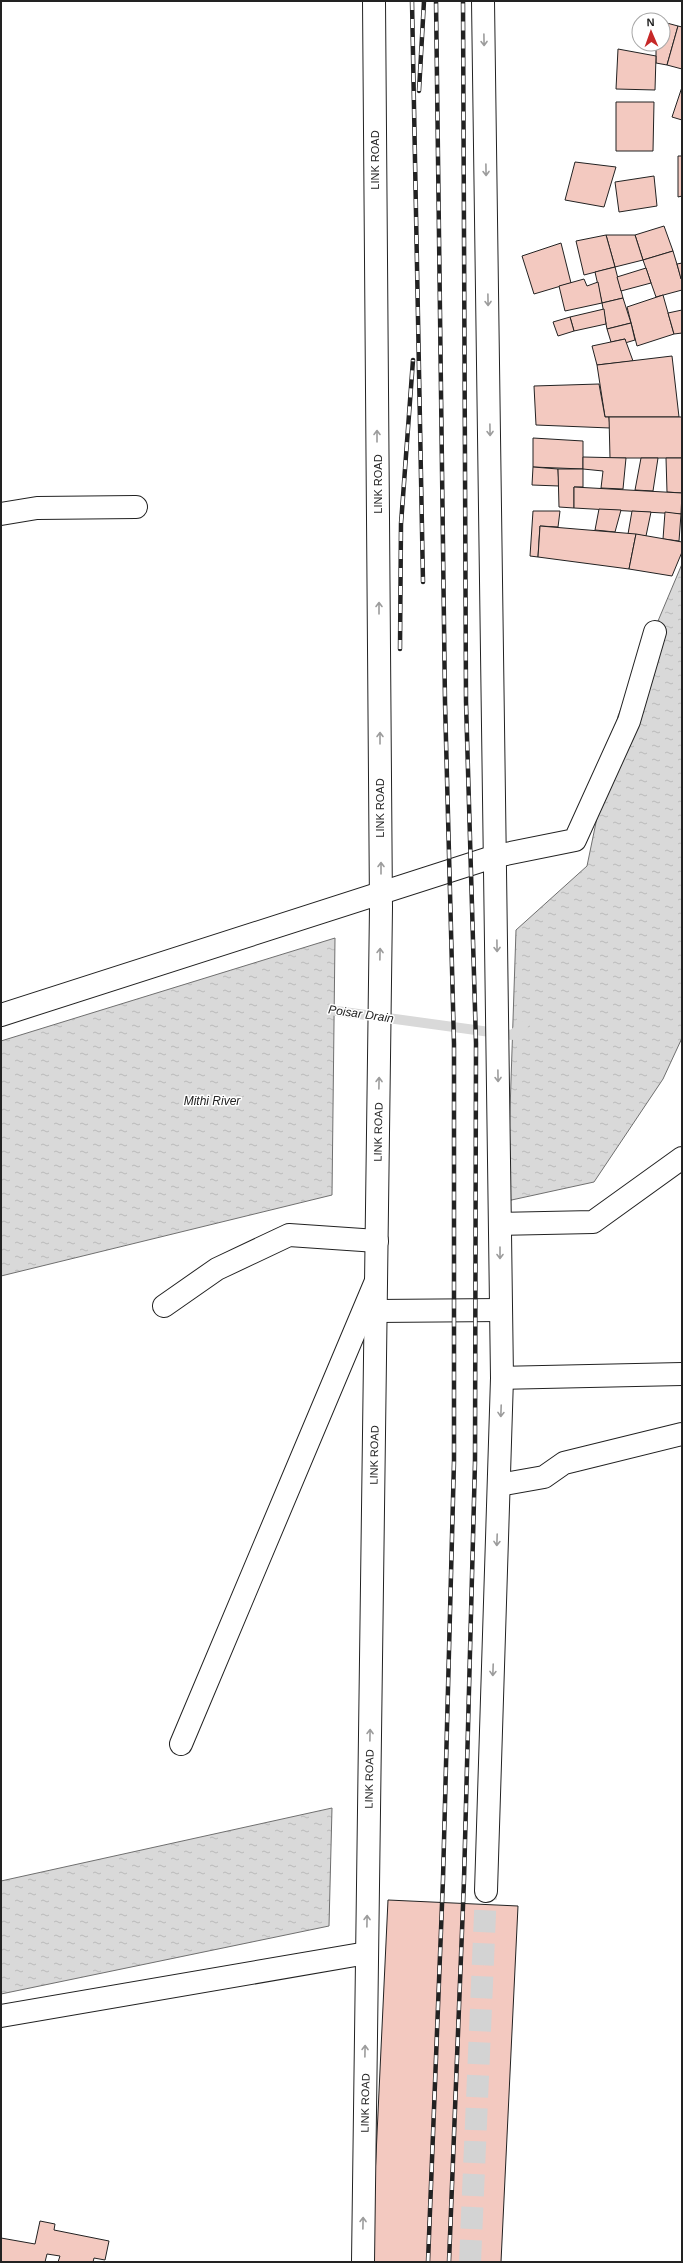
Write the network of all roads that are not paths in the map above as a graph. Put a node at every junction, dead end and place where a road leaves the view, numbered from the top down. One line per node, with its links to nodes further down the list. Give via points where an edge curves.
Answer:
1 (374, 1): 7 (main road, LINK ROAD, one-way to 1)
2 (483, 1): 6 (main road, one-way to 6)
3 (136, 507): 4 (main road, via 37,508)
4 (1, 514)
5 (655, 632): 6 (main road, via 629,720 575,840)
6 (496, 856): 7 (main road); 10 (main road, one-way to 10)
7 (381, 900): 8 (main road); 11 (main road, LINK ROAD, one-way to 7)
8 (1, 1015)
9 (682, 1158): 10 (main road, via 593,1222)
10 (500, 1224): 14 (main road, one-way to 14)
11 (377, 1241): 12 (main road, LINK ROAD); 13 (main road, via 289,1235 216,1269)
12 (376, 1281): 15 (main road, LINK ROAD); 20 (main road)
13 (164, 1306)
14 (501, 1310): 15 (main road); 17 (main road)
15 (376, 1311): 22 (main road, LINK ROAD, one-way to 15)
16 (682, 1374): 17 (main road)
17 (502, 1378): 19 (main road, one-way to 19)
18 (682, 1434): 19 (main road, via 564,1463 544,1477)
19 (499, 1485): 21 (main road, one-way to 21)
20 (181, 1744)
21 (486, 1891)
22 (367, 1953): 23 (main road); 24 (main road, LINK ROAD, one-way to 22)
23 (1, 2016)
24 (363, 2262)

